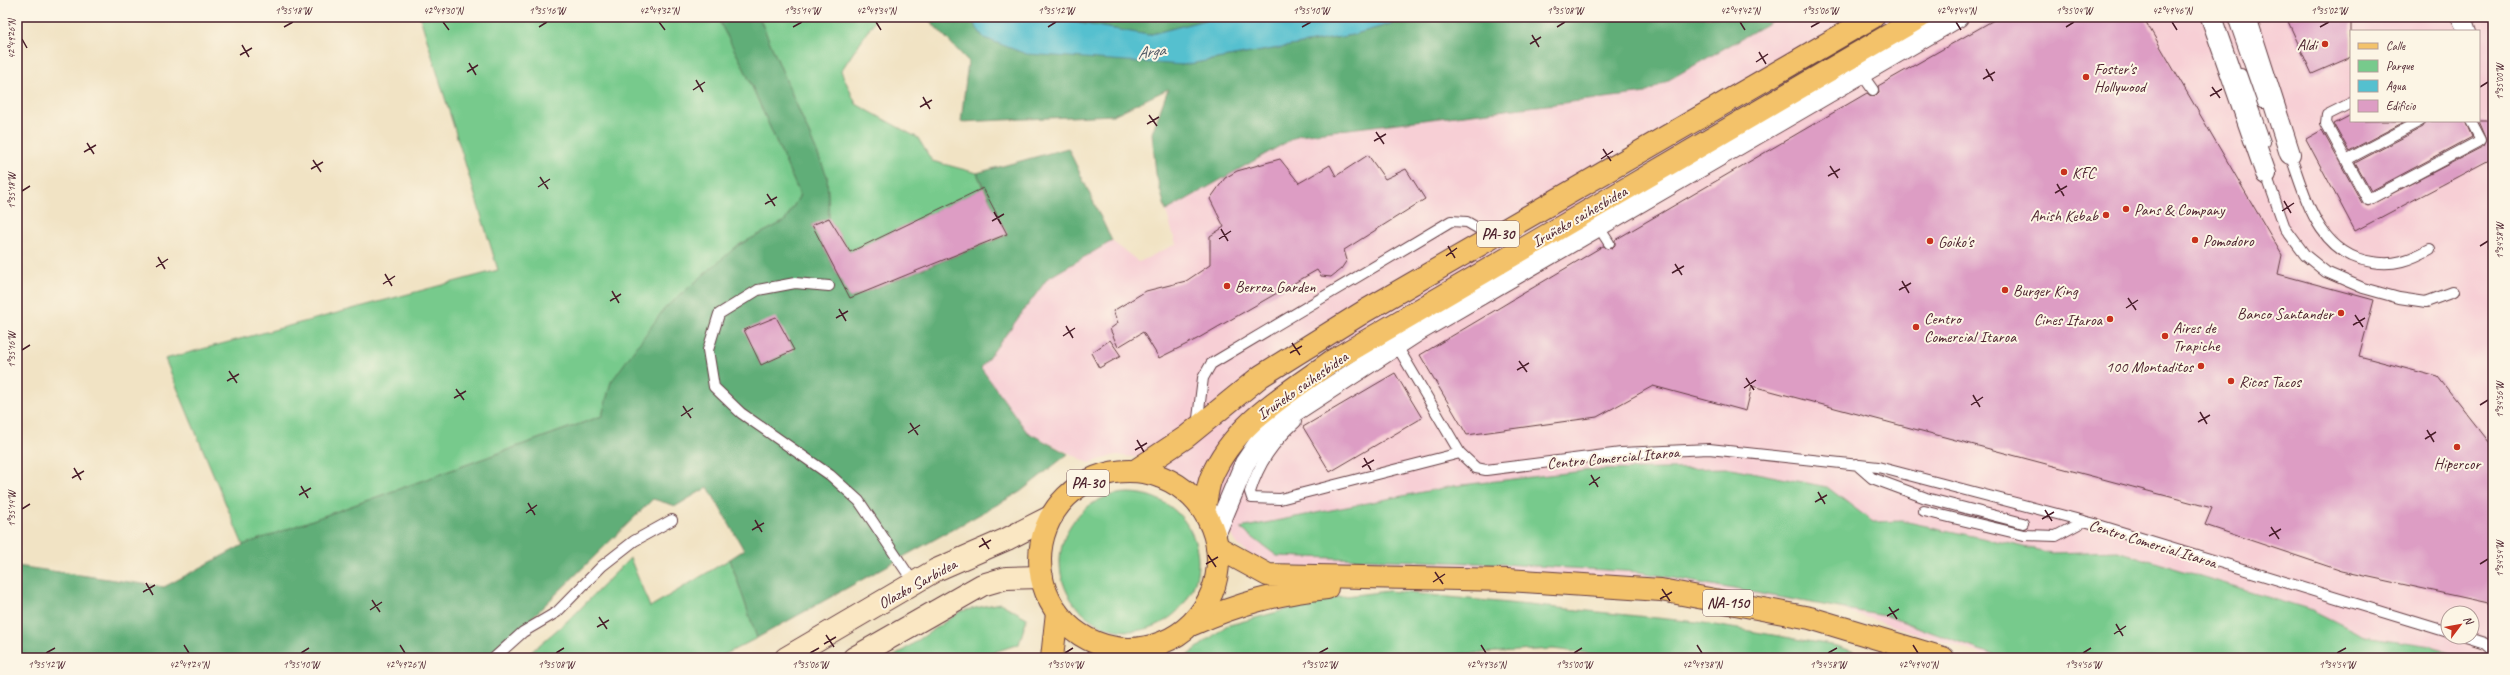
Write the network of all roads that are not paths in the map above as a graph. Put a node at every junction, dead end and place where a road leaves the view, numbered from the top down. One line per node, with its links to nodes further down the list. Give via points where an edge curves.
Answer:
1 (1873, 17): 23 (main road, Iruñeko saihesbidea / PA-30)
2 (1920, 17): 35 (main road, Iruñeko saihesbidea / PA-30, via 1332,361 1248,424 1224,451 1210,480)
3 (1958, 17): 12 (street)
4 (2211, 17): 21 (street)
5 (2222, 17): 18 (lane)
6 (2233, 17): 17 (lane)
7 (2246, 17): 19 (street)
8 (2456, 17): 10 (lane)
9 (2467, 17): 11 (lane)
10 (2462, 30)
11 (2472, 30)
12 (1861, 73): 13 (lane); 22 (street)
13 (1873, 90)
14 (2350, 104): 20 (lane, via 2327,115 2326,123)
15 (2418, 122): 20 (lane)
16 (2471, 122): 20 (lane, via 2480,140 2368,200)
17 (2276, 138)
18 (2265, 142)
19 (2290, 154): 25 (lane, via 2312,213 2328,239 2340,251 2358,260 2385,264 2412,260)
20 (2346, 160)
21 (2266, 174): 27 (lane, via 2285,228 2305,255 2326,272 2362,288 2399,298 2426,302)
22 (1598, 226): 24 (lane); 28 (street)
23 (1493, 237): 30 (main road, Iruñeko saihesbidea / PA-30, via 1365,311 1260,376); 30 (lane, via 1467,222 1451,221 1211,364 1203,378)
24 (1608, 243)
25 (2430, 250)
26 (829, 286): 43 (lane, via 795,283 758,290 719,314 708,350 714,387 741,413 830,474 859,501)
27 (2453, 292)
28 (1397, 346): 29 (street); 31 (lane, Centro Comercial Itaroa)
29 (1328, 389): 31 (lane, via 1266,453 1255,474 1250,492 1252,498 1280,499); 40 (street, via 1295,410 1262,438 1245,463)
30 (1196, 428): 33 (main road, Iruñeko saihesbidea / PA-30)
31 (1460, 453): 32 (lane, Centro Comercial Itaroa, via 1476,468 1486,470 1621,453 1709,449)
32 (1856, 464): 38 (lane, Centro Comercial Itaroa, via 1974,491); 39 (lane, via 1872,478 1926,498)
33 (1135, 471): 35 (main road, PA-30, via 1162,477 1186,491); 36 (main road, PA-30, via 1102,475 1073,490)
34 (1924, 511): 38 (lane, via 2024,536 2056,536)
35 (1204, 512): 40 (main road, PA-30)
36 (1052, 516): 41 (main road, PA-30, via 1041,546); 43 (street, Olazko Sarbidea)
37 (672, 520): 50 (lane, via 634,541 602,566 557,612 523,632)
38 (2084, 521): 46 (lane, Centro Comercial Itaroa)
39 (2023, 523)
40 (1216, 541): 42 (main road, via 1268,575); 45 (main road, PA-30, via 1219,559 1207,605)
41 (1042, 577): 44 (main road, PA-30, via 1047,595); 52 (street, Olazko Sarbidea, via 1006,578 982,585)
42 (1362, 577): 45 (main road, via 1334,587 1297,591 1233,607); 54 (main road, NA-150, via 1507,580 1661,590 1810,618)
43 (914, 582): 51 (street, Olazko Sarbidea)
44 (1057, 612): 49 (main road, PA-30, via 1082,636 1115,649); 53 (main road)
45 (1193, 624): 49 (main road, PA-30)
46 (2440, 630)
47 (2480, 641): 48 (lane)
48 (2493, 650)
49 (1147, 653)
50 (494, 658)
51 (786, 658)
52 (854, 658)
53 (1052, 658)
54 (1943, 658)

